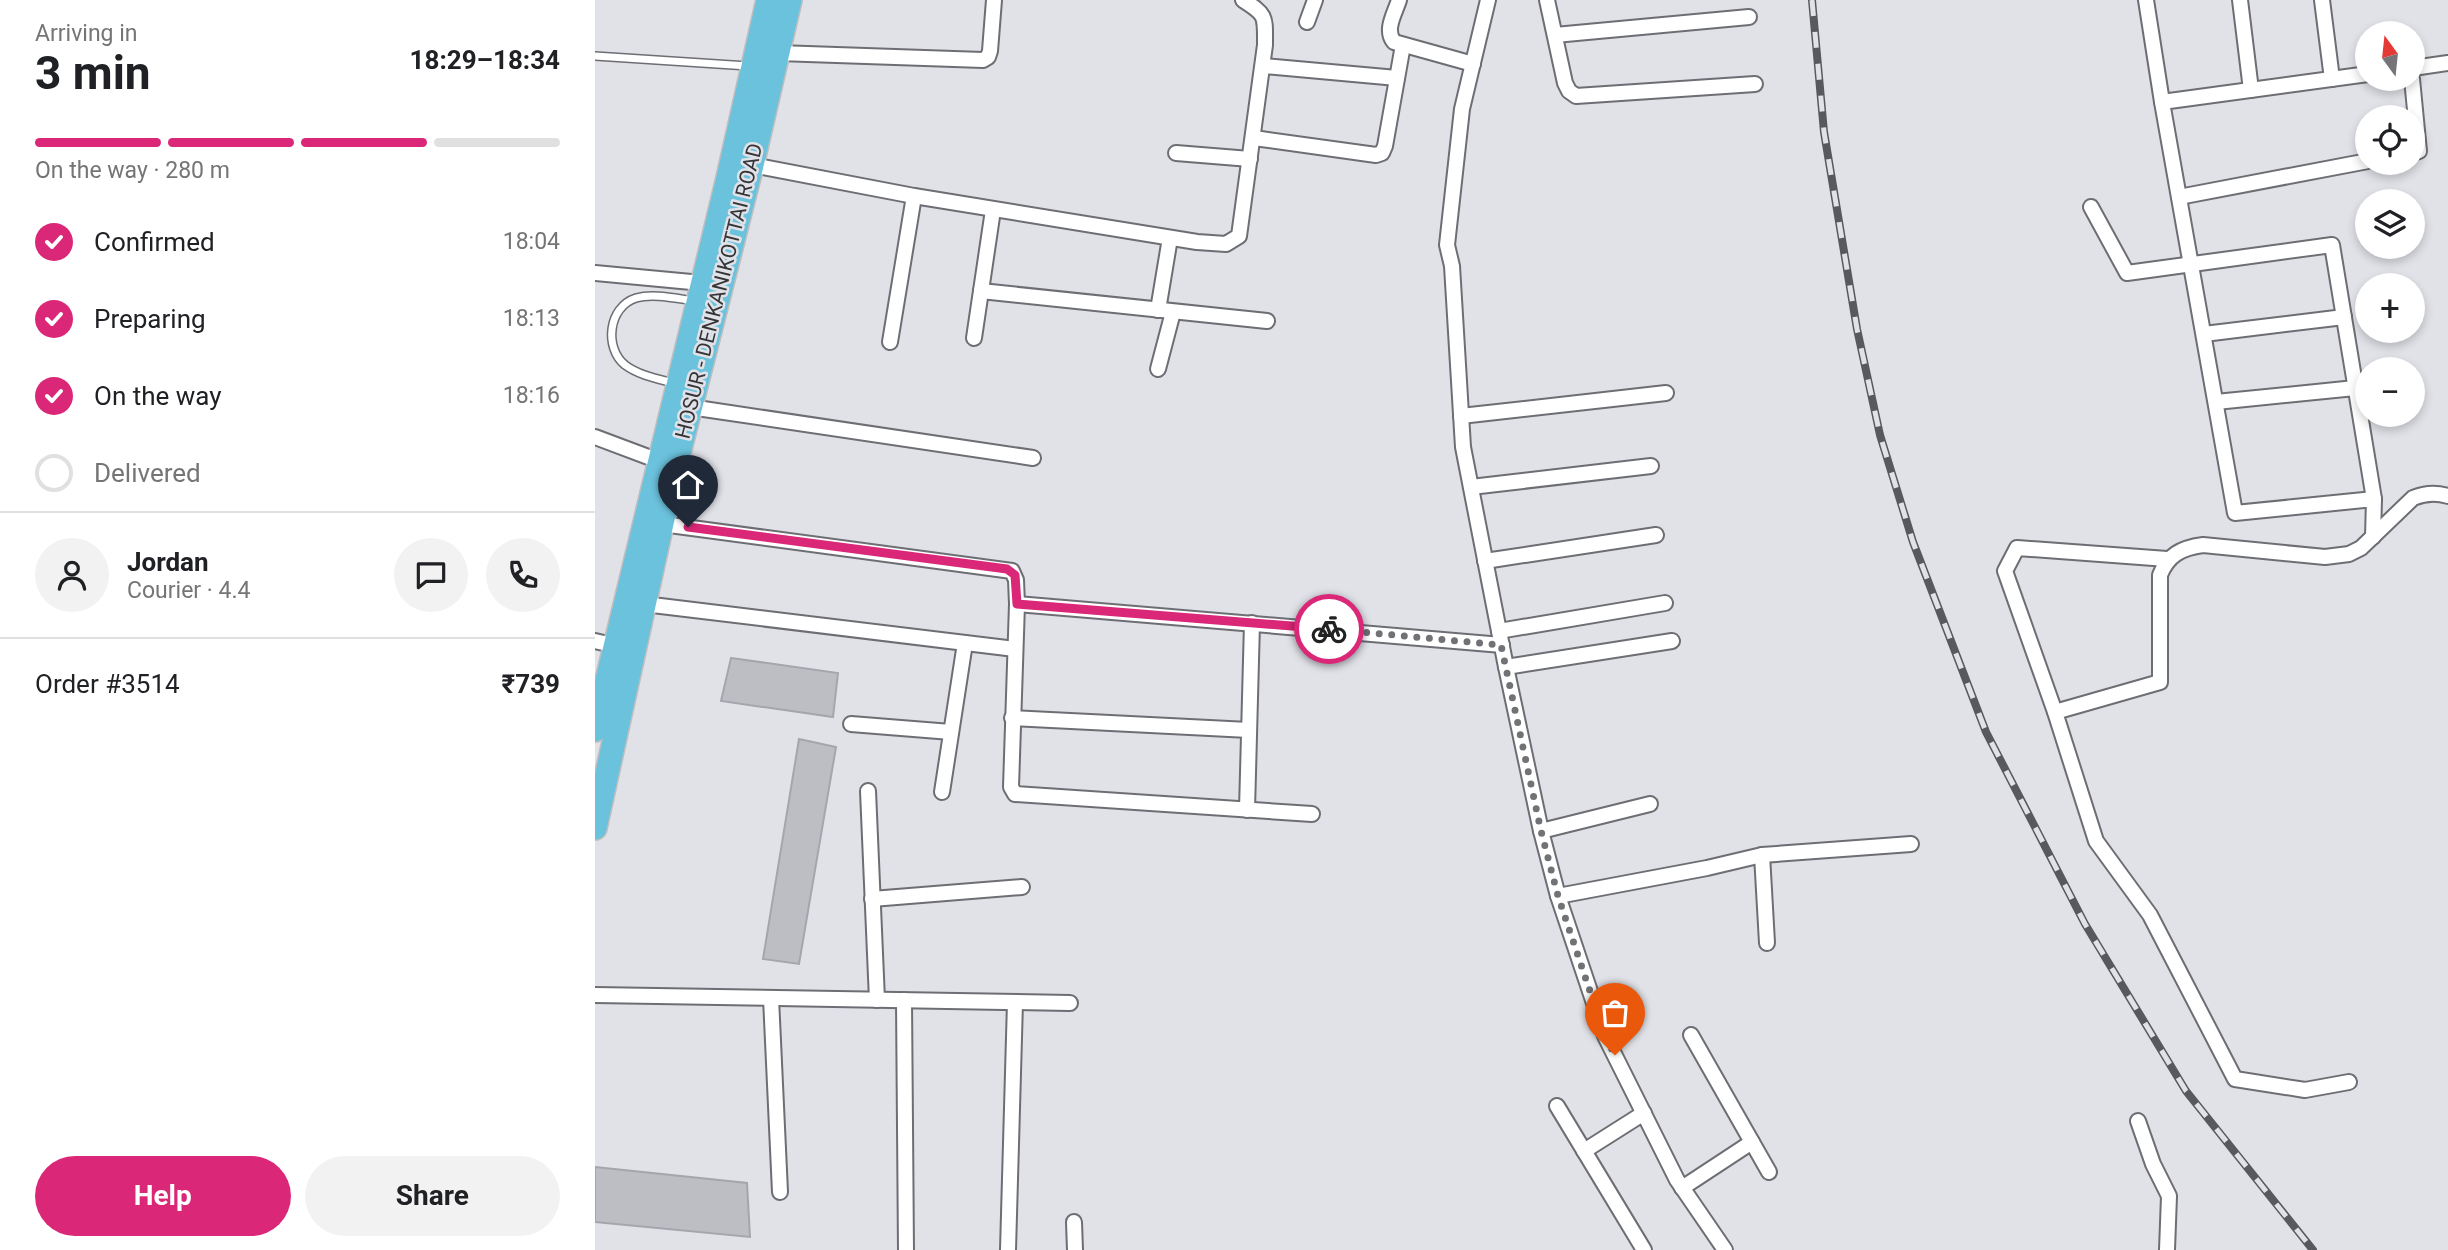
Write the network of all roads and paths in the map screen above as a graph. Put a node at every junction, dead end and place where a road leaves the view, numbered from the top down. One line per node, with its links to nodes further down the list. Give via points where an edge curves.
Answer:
1 (768, 0): 20 (main road, HOSUR - DENKANIKOTTAI ROAD)
2 (790, 0): 16 (main road, HOSUR - DENKANIKOTTAI ROAD)
3 (994, 0): 16 (street, via 990,51 983,60)
4 (1243, 0): 21 (street, via 1254,5 1265,22)
5 (1315, 0): 13 (street)
6 (1399, 0): 15 (street, via 1389,37)
7 (1488, 0): 19 (street)
8 (1547, 0): 14 (street)
9 (2146, 0): 28 (street)
10 (2240, 0): 27 (street)
11 (2323, 0): 25 (street)
12 (1749, 17): 14 (street)
13 (1307, 22)
14 (1555, 35): 26 (street, via 1565,83 1576,96)
15 (1403, 45): 19 (street); 24 (street)
16 (778, 53): 33 (main road, HOSUR - DENKANIKOTTAI ROAD)
17 (595, 56): 20 (lane)
18 (2448, 63): 22 (street)
19 (1473, 64): 56 (street, via 1462,109 1447,245)
20 (753, 66): 42 (main road, HOSUR - DENKANIKOTTAI ROAD)
21 (1263, 66): 24 (street); 29 (street)
22 (2425, 66)
23 (2355, 76): 25 (street)
24 (1397, 78): 29 (street, via 1382,153)
25 (2332, 79): 27 (street)
26 (1755, 84)
27 (2251, 90): 28 (street)
28 (2162, 102): 35 (street)
29 (1254, 138): 31 (street)
30 (1176, 153): 31 (street)
31 (1250, 159): 38 (street, via 1239,236 1226,244)
32 (2355, 163): 35 (street)
33 (752, 165): 34 (street); 42 (main road, HOSUR - DENKANIKOTTAI ROAD)
34 (914, 196): 37 (street); 49 (street)
35 (2179, 197): 39 (street)
36 (2091, 207): 39 (street, via 2127,273)
37 (993, 210): 38 (street); 41 (street)
38 (1170, 238): 43 (street)
39 (2191, 263): 45 (street, via 2332,245); 47 (street)
40 (595, 273): 42 (street)
41 (981, 291): 43 (street); 48 (street)
42 (705, 296): 51 (main road, HOSUR - DENKANIKOTTAI ROAD); 51 (lane, via 636,298 618,309 615,317 614,352 624,364); 55 (main road, HOSUR - DENKANIKOTTAI ROAD)
43 (1158, 310): 44 (street)
44 (1173, 312): 46 (street); 50 (street)
45 (2344, 317): 47 (street); 52 (street)
46 (1267, 321)
47 (2204, 334): 54 (street)
48 (974, 338)
49 (890, 342)
50 (1158, 369)
51 (677, 384): 60 (main road, HOSUR - DENKANIKOTTAI ROAD)
52 (2355, 388): 54 (street)
53 (1666, 393): 56 (street)
54 (2216, 402): 64 (street, via 2235,513)
55 (690, 407): 59 (street); 65 (main road, HOSUR - DENKANIKOTTAI ROAD)
56 (1461, 416): 62 (street)
57 (2362, 427): 64 (street)
58 (595, 437): 60 (street)
59 (1033, 458)
60 (659, 461): 77 (main road, HOSUR - DENKANIKOTTAI ROAD)
61 (1651, 466): 62 (street)
62 (1471, 487): 69 (street)
63 (2448, 496): 67 (street, via 2431,493 2413,498)
64 (2374, 499): 67 (street)
65 (662, 524): 71 (main road, HOSUR - DENKANIKOTTAI ROAD); 72 (street, via 1007,569 1015,575)
66 (1656, 535): 69 (street)
67 (2373, 537): 68 (street, via 2361,548 2338,556 2203,545 2188,547)
68 (2167, 559): 80 (street, via 2160,575 2160,682); 80 (street, via 2017,548 2005,571)
69 (1485, 561): 74 (street)
70 (1665, 603): 74 (street)
71 (644, 604): 76 (street); 77 (main road, HOSUR - DENKANIKOTTAI ROAD)
72 (1017, 604): 73 (street); 78 (street)
73 (1252, 623): 74 (street); 84 (street)
74 (1500, 638): 79 (street)
75 (1672, 641): 79 (street)
76 (965, 643): 78 (street); 85 (street)
77 (615, 645): 83 (main road, HOSUR - DENKANIKOTTAI ROAD); 91 (main road, HOSUR - DENKANIKOTTAI ROAD)
78 (1014, 649): 81 (street)
79 (1506, 667): 92 (street)
80 (2055, 712): 106 (street, via 2097,841 2150,915 2235,1079 2305,1090)
81 (1012, 718): 84 (street); 89 (street, via 1011,787 1015,794)
82 (851, 724): 85 (street)
83 (595, 730)
84 (1249, 730): 89 (street)
85 (951, 732): 87 (street)
86 (868, 791): 97 (street)
87 (942, 792)
88 (1650, 804): 92 (street)
89 (1247, 810): 90 (street)
90 (1312, 814)
91 (595, 828)
92 (1541, 831): 96 (street)
93 (1911, 844): 94 (street)
94 (1762, 855): 96 (street); 98 (street)
95 (1022, 887): 97 (street)
96 (1558, 896): 108 (street, via 1605,1036)
97 (872, 899): 101 (street)
98 (1767, 943)
99 (595, 995): 100 (street)
100 (771, 998): 101 (street); 114 (street)
101 (877, 1000): 102 (street)
102 (904, 1000): 103 (street); 116 (street)
103 (1015, 1002): 104 (street); 117 (street)
104 (1070, 1003)
105 (1691, 1035): 110 (street)
106 (2349, 1082)
107 (1557, 1106): 111 (street)
108 (1644, 1113): 111 (street); 113 (street)
109 (2138, 1121): 121 (street, via 2169,1196)
110 (1752, 1142): 112 (street); 113 (street)
111 (1584, 1151): 119 (street)
112 (1769, 1172)
113 (1682, 1188): 120 (street)
114 (781, 1192)
115 (1074, 1222): 118 (street)
116 (906, 1250)
117 (1007, 1250)
118 (1075, 1250)
119 (1644, 1250)
120 (1725, 1250)
121 (2167, 1250)

